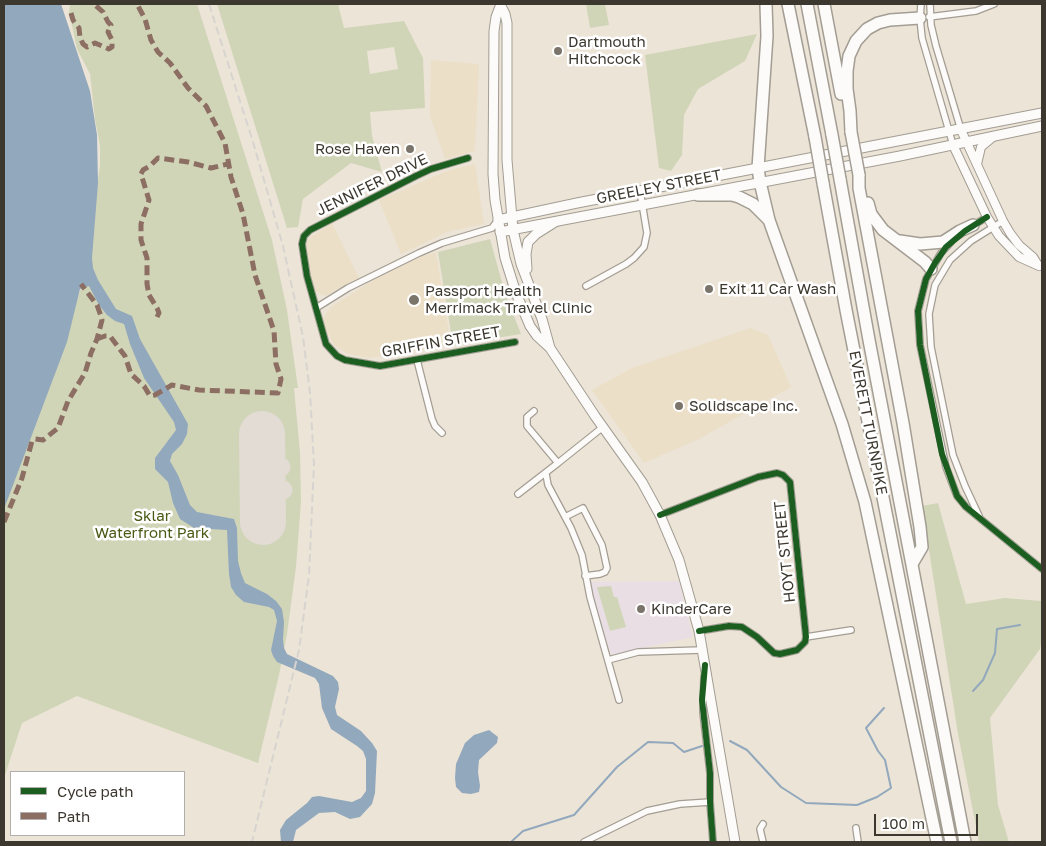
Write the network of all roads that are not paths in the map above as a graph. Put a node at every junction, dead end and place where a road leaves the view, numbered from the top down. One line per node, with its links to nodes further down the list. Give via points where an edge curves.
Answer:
1 (766, 4): 20 (highway, via 767,36)
2 (788, 4): 73 (highway, EVERETT TURNPIKE, bridge)
3 (807, 4): 54 (highway, EVERETT TURNPIKE, bridge)
4 (824, 4): 13 (highway)
5 (921, 4): 9 (street)
6 (930, 4): 9 (street)
7 (994, 4): 9 (street, via 976,11)
8 (501, 5): 26 (main road, via 507,23 507,160); 28 (main road, via 494,24 493,53 493,174)
9 (925, 17): 12 (street); 13 (highway, via 878,23 856,41 849,56 847,72); 14 (street, via 922,38)
10 (1042, 113): 12 (main road, GREELEY STREET)
11 (1042, 126): 15 (main road, GREELEY STREET)
12 (961, 130): 14 (main road, GREELEY STREET); 16 (street)
13 (851, 132): 21 (highway, bridge)
14 (949, 132): 17 (street); 20 (main road, GREELEY STREET)
15 (994, 136): 16 (main road, GREELEY STREET); 19 (street, via 981,147)
16 (966, 142): 17 (main road, GREELEY STREET); 19 (street)
17 (953, 145): 22 (main road, GREELEY STREET); 27 (street)
18 (468, 158): 41 (street, JENNIFER DRIVE, via 416,176 310,230 304,236 302,252)
19 (977, 166): 30 (street)
20 (758, 168): 22 (highway); 23 (main road, GREELEY STREET)
21 (859, 175): 36 (highway, via 871,214); 54 (highway, via 920,527 922,547)
22 (760, 182): 24 (main road, GREELEY STREET); 29 (highway)
23 (640, 191): 25 (street); 26 (main road, GREELEY STREET)
24 (698, 195): 25 (main road, GREELEY STREET); 29 (highway, via 739,197 753,204)
25 (642, 205): 31 (main road, GREELEY STREET); 40 (street, via 647,233 640,253)
26 (512, 217): 28 (main road, GREELEY STREET); 35 (main road)
27 (987, 217): 32 (street); 33 (street)
28 (498, 220): 34 (main road)
29 (769, 220): 72 (highway, via 842,424 865,502)
30 (1003, 221): 33 (street); 37 (street, via 1019,245)
31 (555, 222): 35 (main road, GREELEY STREET); 39 (main road, via 528,242)
32 (973, 225): 36 (highway, via 943,242 920,244); 38 (street, via 946,247)
33 (993, 227): 37 (street, via 1018,257); 38 (street)
34 (496, 230): 35 (main road, GREELEY STREET); 41 (street, GREELEY STREET, via 442,243 348,288); 43 (main road, via 523,311 537,336)
35 (513, 230): 39 (main road)
36 (895, 240): 38 (highway)
37 (1040, 266)
38 (935, 273): 52 (street, via 929,314 931,347 953,455); 52 (street, via 924,285 918,310 920,345 946,467 960,500)
39 (527, 280): 43 (main road, via 548,334)
40 (586, 286)
41 (316, 308): 44 (street, GRIFFIN STREET, via 323,338 337,356 360,364 380,366)
42 (516, 342): 44 (street, GRIFFIN STREET)
43 (550, 348): 46 (main road)
44 (417, 360): 47 (street, via 432,419)
45 (534, 411): 48 (street, via 527,417 527,426)
46 (603, 427): 48 (street); 51 (main road, via 642,482)
47 (442, 433)
48 (558, 463): 49 (street)
49 (546, 474): 50 (street); 53 (street, via 548,485)
50 (518, 494)
51 (660, 515): 58 (main road, via 684,574); 59 (street, HOYT STREET, via 758,476 777,473 787,477 791,488)
52 (979, 516): 55 (street)
53 (565, 517): 56 (street, via 582,555); 56 (street, via 583,508 602,544 605,572)
54 (912, 564): 74 (highway, EVERETT TURNPIKE)
55 (1042, 569)
56 (585, 576): 61 (street)
57 (851, 630): 59 (street)
58 (699, 631): 59 (street, via 742,627 774,653 780,654 797,650); 60 (main road)
59 (806, 637)
60 (702, 650): 61 (street, via 638,652); 62 (main road)
61 (608, 660): 63 (street)
62 (705, 665): 64 (street, via 702,700); 69 (main road)
63 (619, 700)
64 (710, 802): 67 (street, via 648,811); 68 (street)
65 (763, 824): 70 (street, via 760,829)
66 (856, 828): 71 (street)
67 (584, 842)
68 (713, 842)
69 (734, 842)
70 (762, 842)
71 (858, 842)
72 (937, 842)
73 (951, 842)
74 (966, 842)

